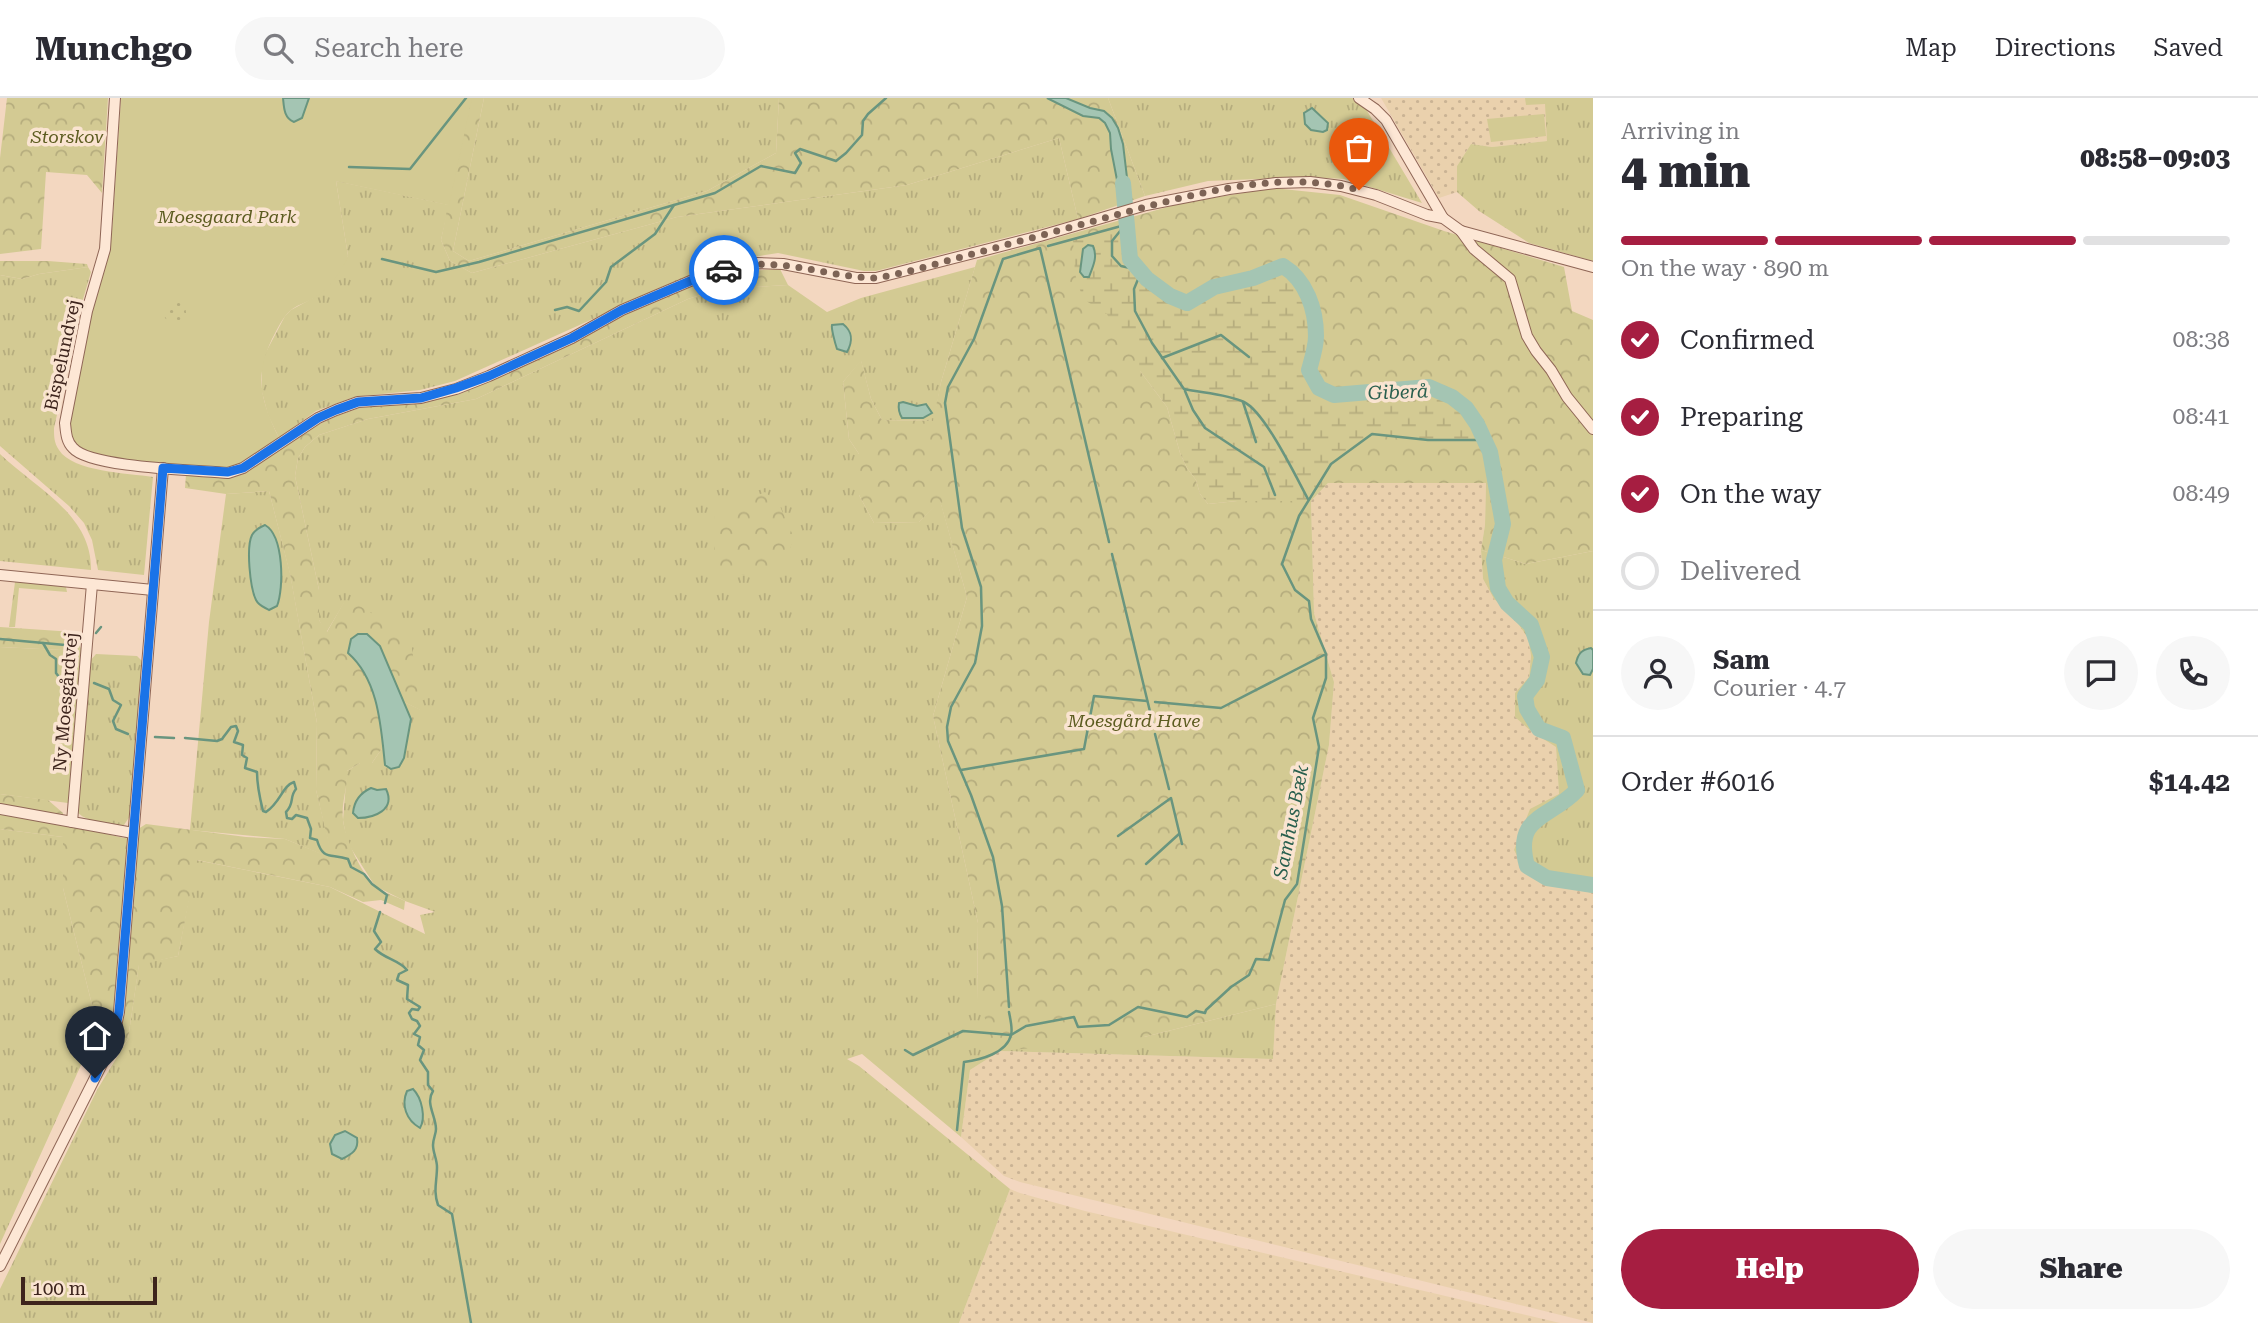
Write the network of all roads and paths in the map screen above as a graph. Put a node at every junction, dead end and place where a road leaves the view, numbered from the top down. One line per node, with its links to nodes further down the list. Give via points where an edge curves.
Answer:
1 (115, 98): 7 (street, Bispelundvej, via 105,249 87,312 66,438 73,449 94,460)
2 (1359, 98): 3 (street, via 1386,120)
3 (1443, 218): 4 (street, Bispelundvej); 7 (street, Bispelundvej, via 1341,186 1276,183 1146,205 876,278 783,264 728,268 622,310 572,338 456,388 421,398 358,402 336,410 236,471)
4 (1461, 230): 5 (street, Bispelundvej); 6 (street, via 1474,249 1510,279 1527,335)
5 (1593, 267)
6 (1593, 429)
7 (163, 468): 10 (street)
8 (0, 575): 9 (street)
9 (92, 584): 10 (street); 12 (street, Ny Moesgårdvej)
10 (153, 590): 13 (street)
11 (0, 809): 12 (street)
12 (72, 822): 13 (street)
13 (133, 833): 14 (street, via 115,1031)
14 (0, 1266)

